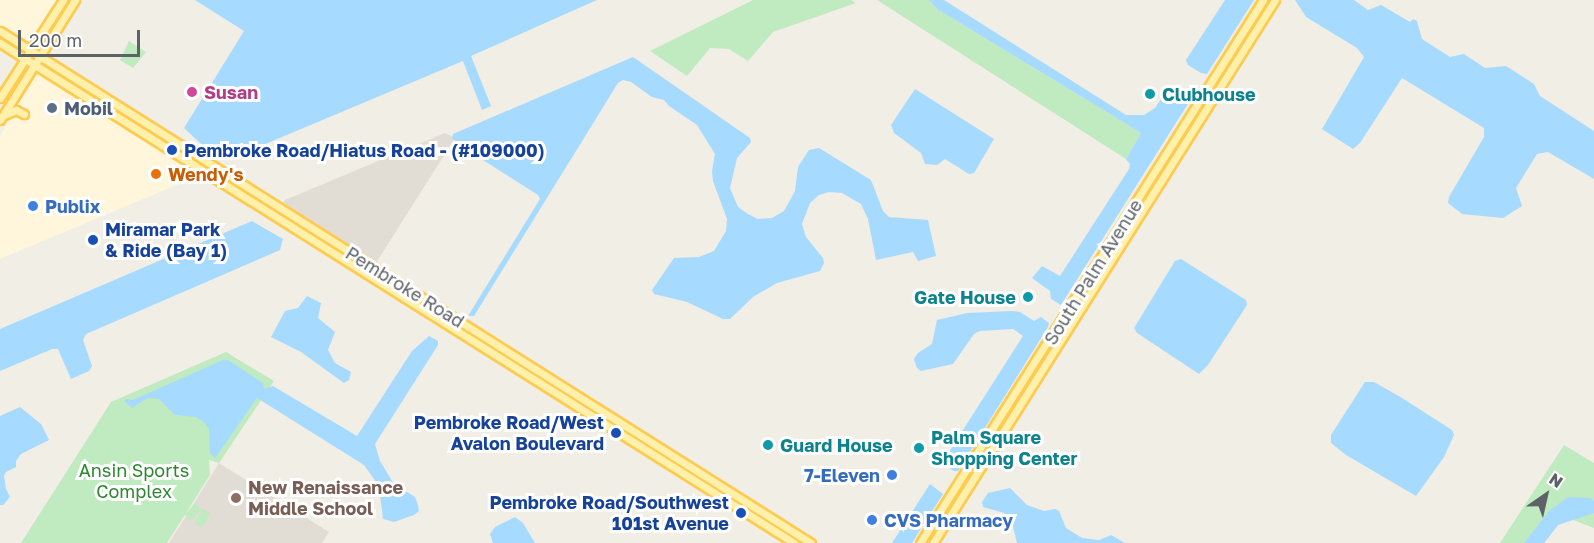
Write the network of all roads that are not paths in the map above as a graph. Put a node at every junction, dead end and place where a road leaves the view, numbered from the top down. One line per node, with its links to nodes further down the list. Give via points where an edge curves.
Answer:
1 (63, 0): 7 (main road)
2 (75, 0): 8 (main road)
3 (1263, 0): 20 (main road, South Palm Avenue)
4 (1275, 0): 21 (main road, South Palm Avenue)
5 (0, 31): 7 (main road, Pembroke Road)
6 (0, 43): 9 (main road, Pembroke Road)
7 (29, 51): 8 (main road, Pembroke Road); 9 (main road)
8 (39, 57): 10 (main road); 14 (main road, Pembroke Road)
9 (24, 58): 10 (main road, Pembroke Road); 11 (main road)
10 (34, 64): 13 (main road); 15 (main road, Pembroke Road)
11 (0, 98)
12 (24, 114): 13 (main road, via 16,110)
13 (1, 119)
14 (156, 132): 15 (main road); 16 (main road, Pembroke Road)
15 (150, 140): 17 (main road, Pembroke Road)
16 (272, 204): 17 (main road); 19 (main road, Pembroke Road)
17 (267, 212): 18 (main road, Pembroke Road)
18 (794, 543)
19 (811, 543)
20 (921, 543)
21 (933, 543)

